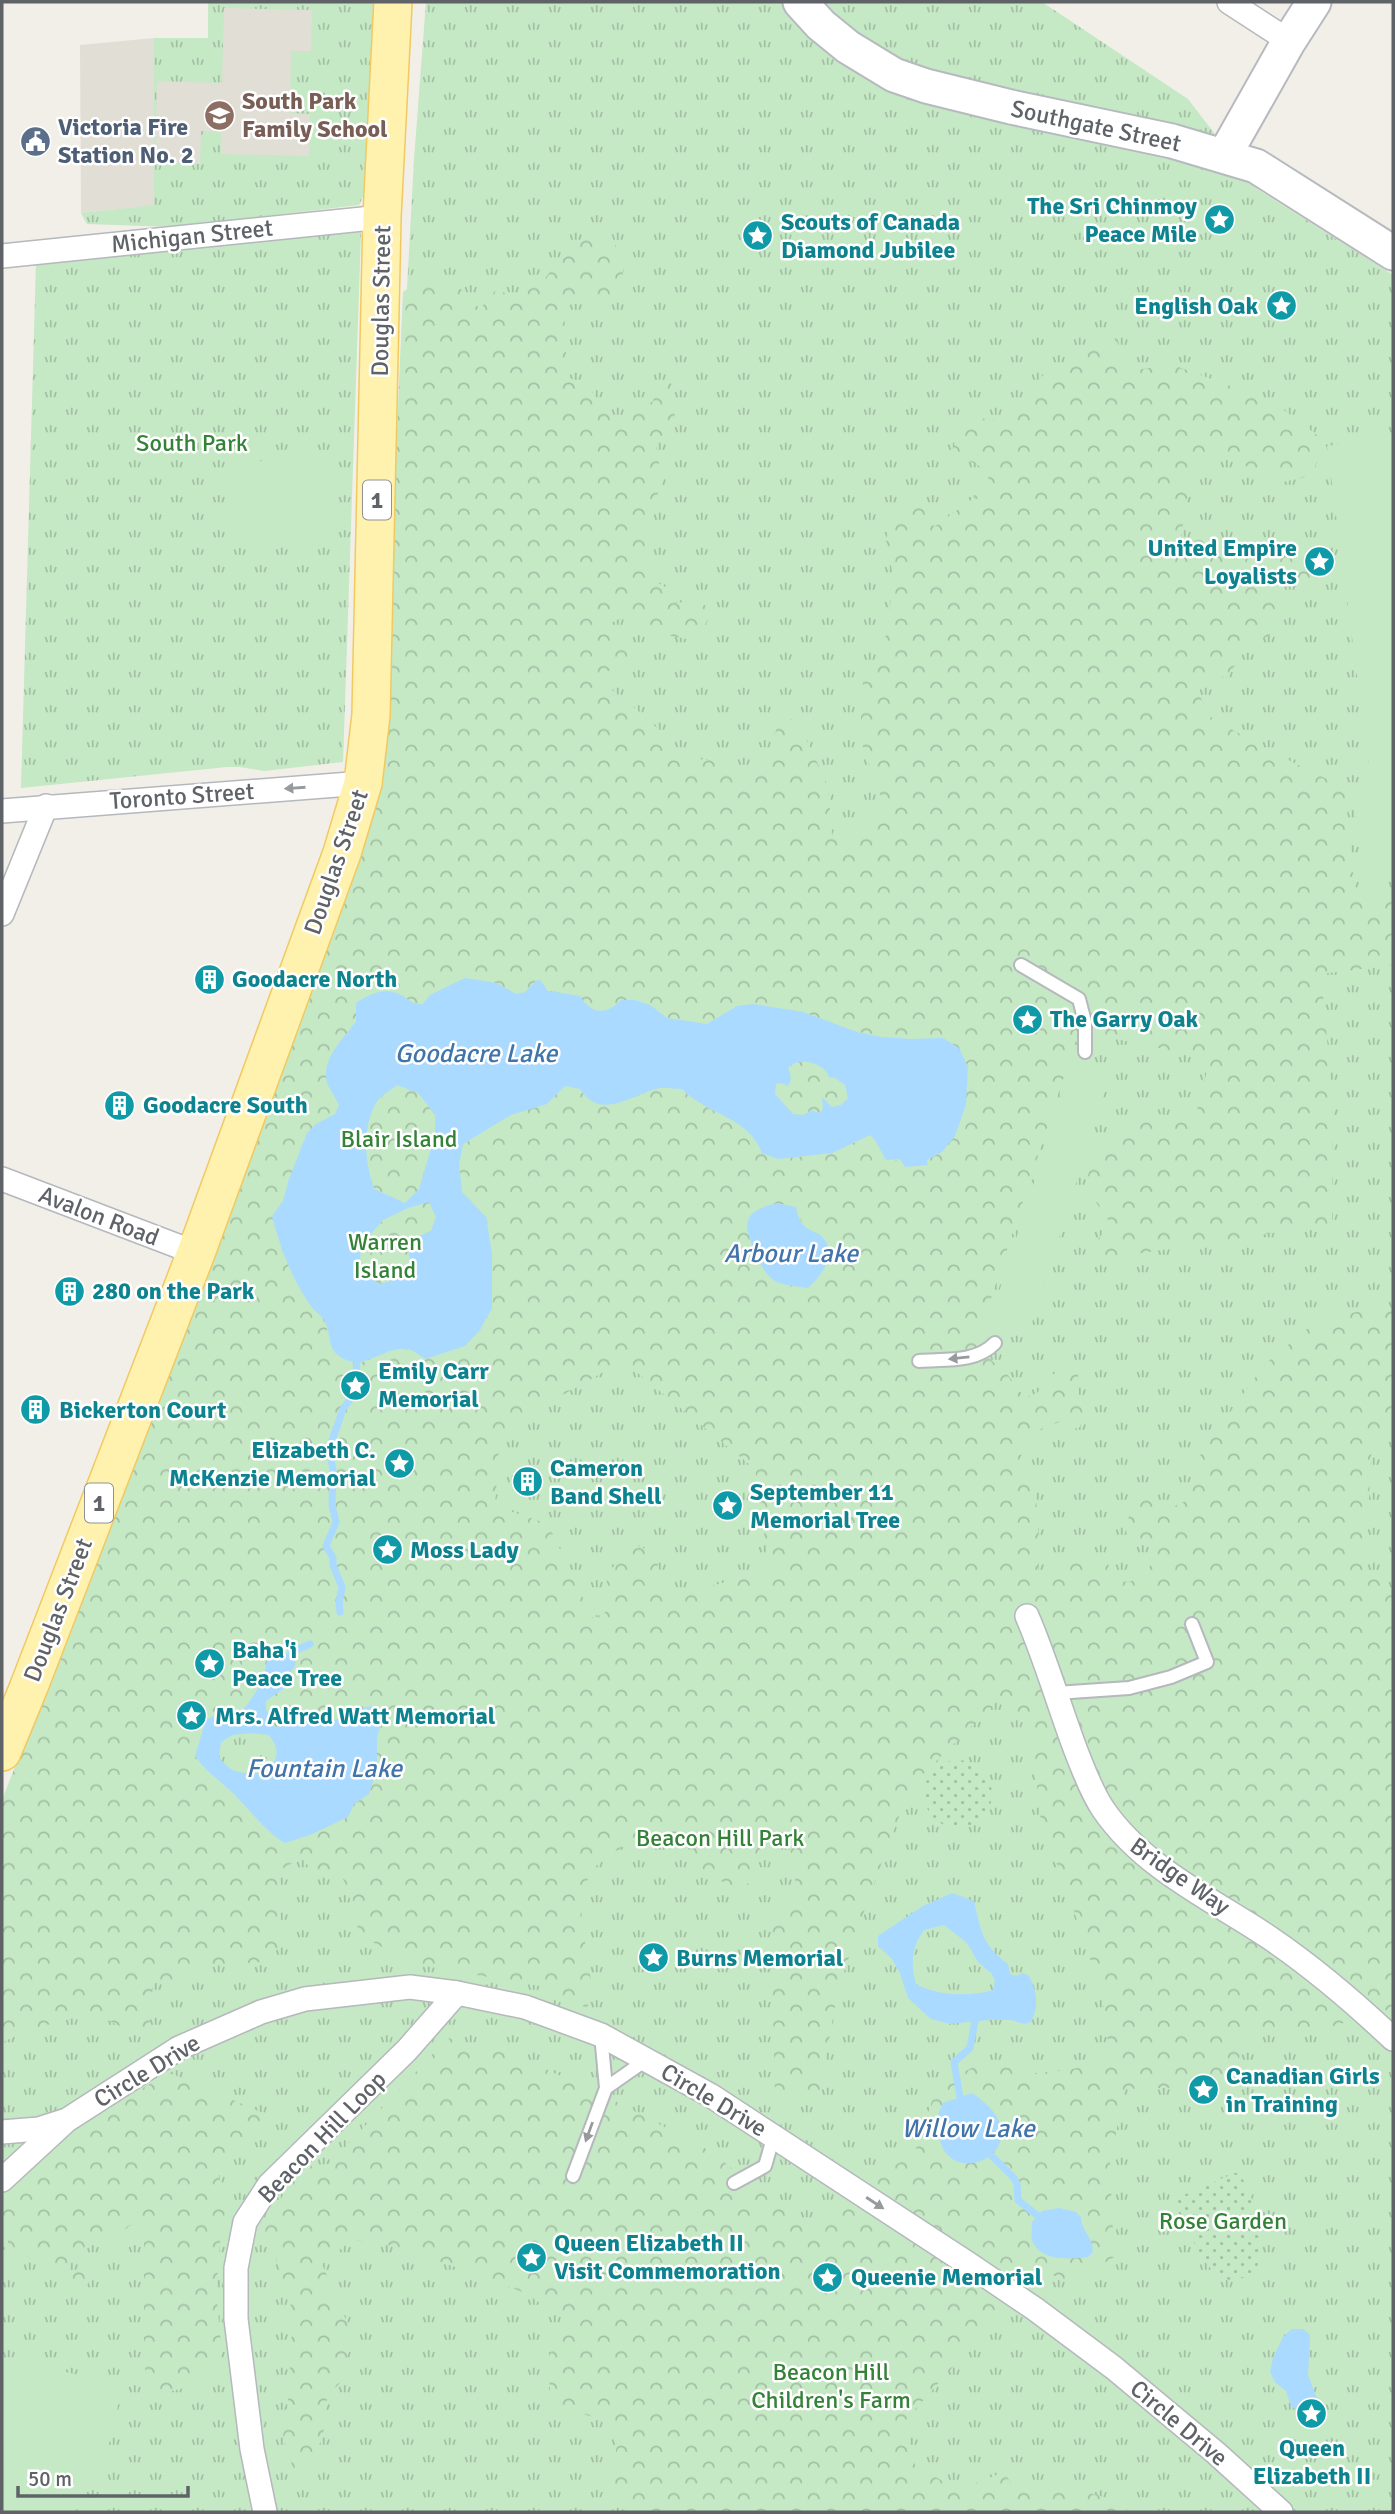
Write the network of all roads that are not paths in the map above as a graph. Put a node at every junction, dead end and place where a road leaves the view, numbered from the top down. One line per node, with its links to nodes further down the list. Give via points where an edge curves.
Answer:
1 (393, 2): 7 (main road, Douglas Street / 1)
2 (800, 2): 6 (street, Southgate Street, via 848,47 894,75)
3 (1229, 2): 5 (street)
4 (1314, 2): 5 (street)
5 (1289, 41): 6 (street)
6 (1224, 156): 8 (street, Southgate Street, via 1256,166)
7 (382, 217): 9 (street, Michigan Street); 10 (main road, Douglas Street / 1, via 371,715)
8 (1393, 253)
9 (2, 256)
10 (363, 783): 11 (street, Toronto Street, one-way to 11); 17 (main road, Douglas Street / 1, via 342,853)
11 (46, 806): 12 (street, Toronto Street); 13 (street)
12 (2, 811)
13 (2, 914)
14 (1021, 965): 15 (lane, via 1079,999)
15 (1085, 1052)
16 (2, 1179): 17 (street, Avalon Road)
17 (196, 1253): 23 (main road, Douglas Street / 1)
18 (995, 1343): 19 (lane, one-way to 19, via 985,1353)
19 (919, 1361)
20 (1027, 1616): 22 (street, Bridge Way)
21 (1192, 1625): 22 (lane, via 1207,1662 1129,1688)
22 (1056, 1693): 26 (street, Bridge Way, via 1089,1783 1126,1839 1153,1863 1272,1939)
23 (2, 1752)
24 (457, 1993): 25 (street, Circle Drive, via 525,2007); 29 (street, Circle Drive, via 410,1987 305,1999 261,2012 179,2048); 35 (street, Beacon Hill Loop, via 407,2050 269,2185 245,2222 236,2268 236,2319)
25 (601, 2035): 27 (street, Circle Drive); 28 (lane)
26 (1393, 2039)
27 (646, 2060): 28 (lane); 31 (street, Circle Drive)
28 (606, 2088): 32 (lane, one-way to 32)
29 (68, 2120): 30 (street, Circle Drive, via 39,2129); 33 (street, Circle Drive)
30 (2, 2132)
31 (774, 2135): 34 (lane, via 765,2166); 36 (street, Circle Drive, one-way to 36, via 1045,2316 1114,2368)
32 (573, 2176)
33 (2, 2179)
34 (734, 2183)
35 (265, 2512)
36 (1281, 2512)

